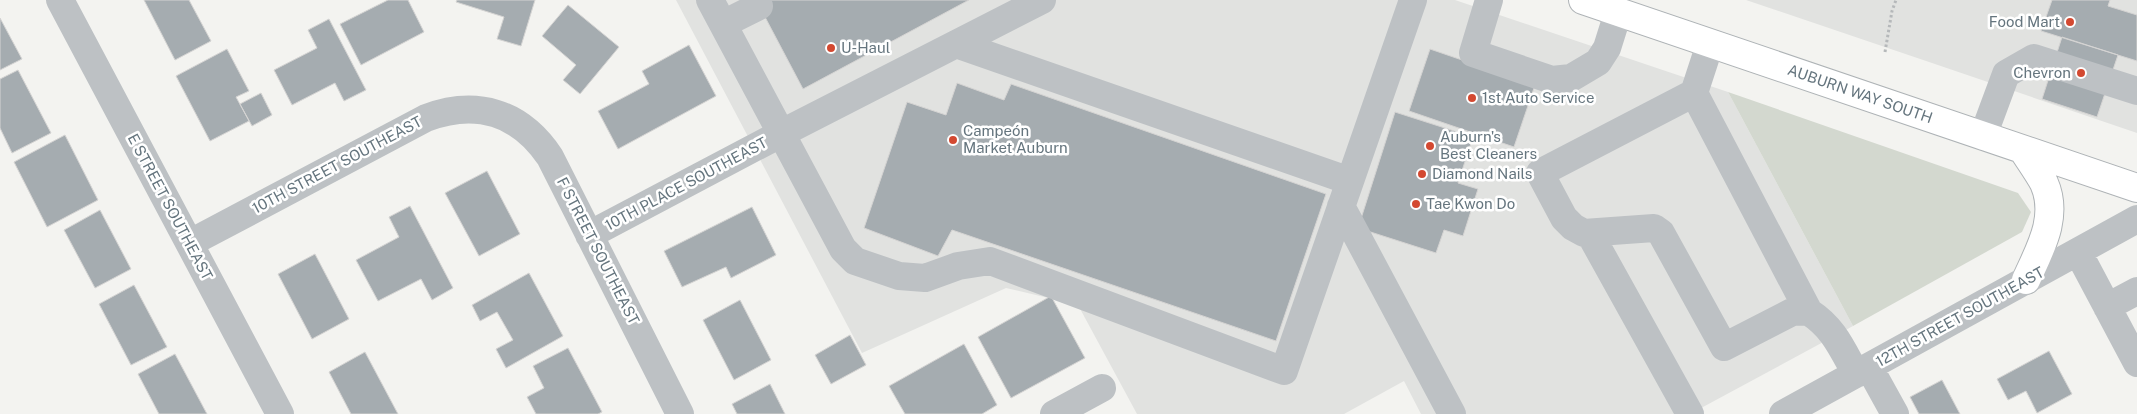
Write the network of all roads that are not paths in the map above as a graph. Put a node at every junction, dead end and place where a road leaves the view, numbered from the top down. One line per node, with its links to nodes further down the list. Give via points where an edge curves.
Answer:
1 (60, 0): 24 (street, E STREET SOUTHEAST)
2 (710, 0): 9 (street)
3 (1042, 0): 10 (street, 10TH PLACE SOUTHEAST)
4 (1413, 0): 18 (street)
5 (1489, 0): 8 (street, via 1473,53 1552,80 1571,78 1598,62 1607,48)
6 (1583, 0): 8 (main road, AUBURN WAY SOUTH)
7 (759, 6): 9 (street)
8 (1618, 13): 11 (main road, AUBURN WAY SOUTH)
9 (723, 24): 15 (street)
10 (956, 44): 15 (street, 10TH PLACE SOUTHEAST); 18 (street)
11 (1710, 44): 13 (street); 16 (main road, AUBURN WAY SOUTH)
12 (2137, 90): 16 (street, via 2034,58 2006,74)
13 (1694, 93): 22 (street, via 1540,173 1564,218 1573,227); 29 (street)
14 (490, 111): 23 (street, F STREET SOUTHEAST, via 522,126 542,146); 24 (street, 10TH STREET SOUTHEAST, via 461,109 426,118)
15 (782, 133): 20 (street, via 843,249 855,261 899,276 925,278 958,266 990,261 1284,371); 23 (street, 10TH PLACE SOUTHEAST)
16 (1983, 136): 17 (main road, AUBURN WAY SOUTH)
17 (2023, 150): 19 (main road, AUBURN WAY SOUTH); 26 (main road, via 2044,184 2051,212 2046,236)
18 (1350, 181): 20 (street)
19 (2137, 188)
20 (1341, 206): 36 (street)
21 (2137, 219): 25 (street, 12TH STREET SOUTHEAST)
22 (1590, 234): 29 (street, via 1654,228 1661,233 1724,347 1794,311); 37 (street)
23 (590, 235): 34 (street, F STREET SOUTHEAST)
24 (190, 243): 33 (street, E STREET SOUTHEAST)
25 (2078, 252): 26 (street, 12TH STREET SOUTHEAST); 28 (street)
26 (2026, 280): 31 (street, 12TH STREET SOUTHEAST)
27 (2137, 291): 28 (street)
28 (2107, 307): 30 (street)
29 (1809, 312): 31 (street, via 1832,330)
30 (2137, 363)
31 (1863, 370): 38 (street, 12TH STREET SOUTHEAST); 39 (street)
32 (1102, 388): 35 (street)
33 (280, 414)
34 (680, 414)
35 (1054, 414)
36 (1452, 414)
37 (1690, 414)
38 (1783, 414)
39 (1894, 414)

